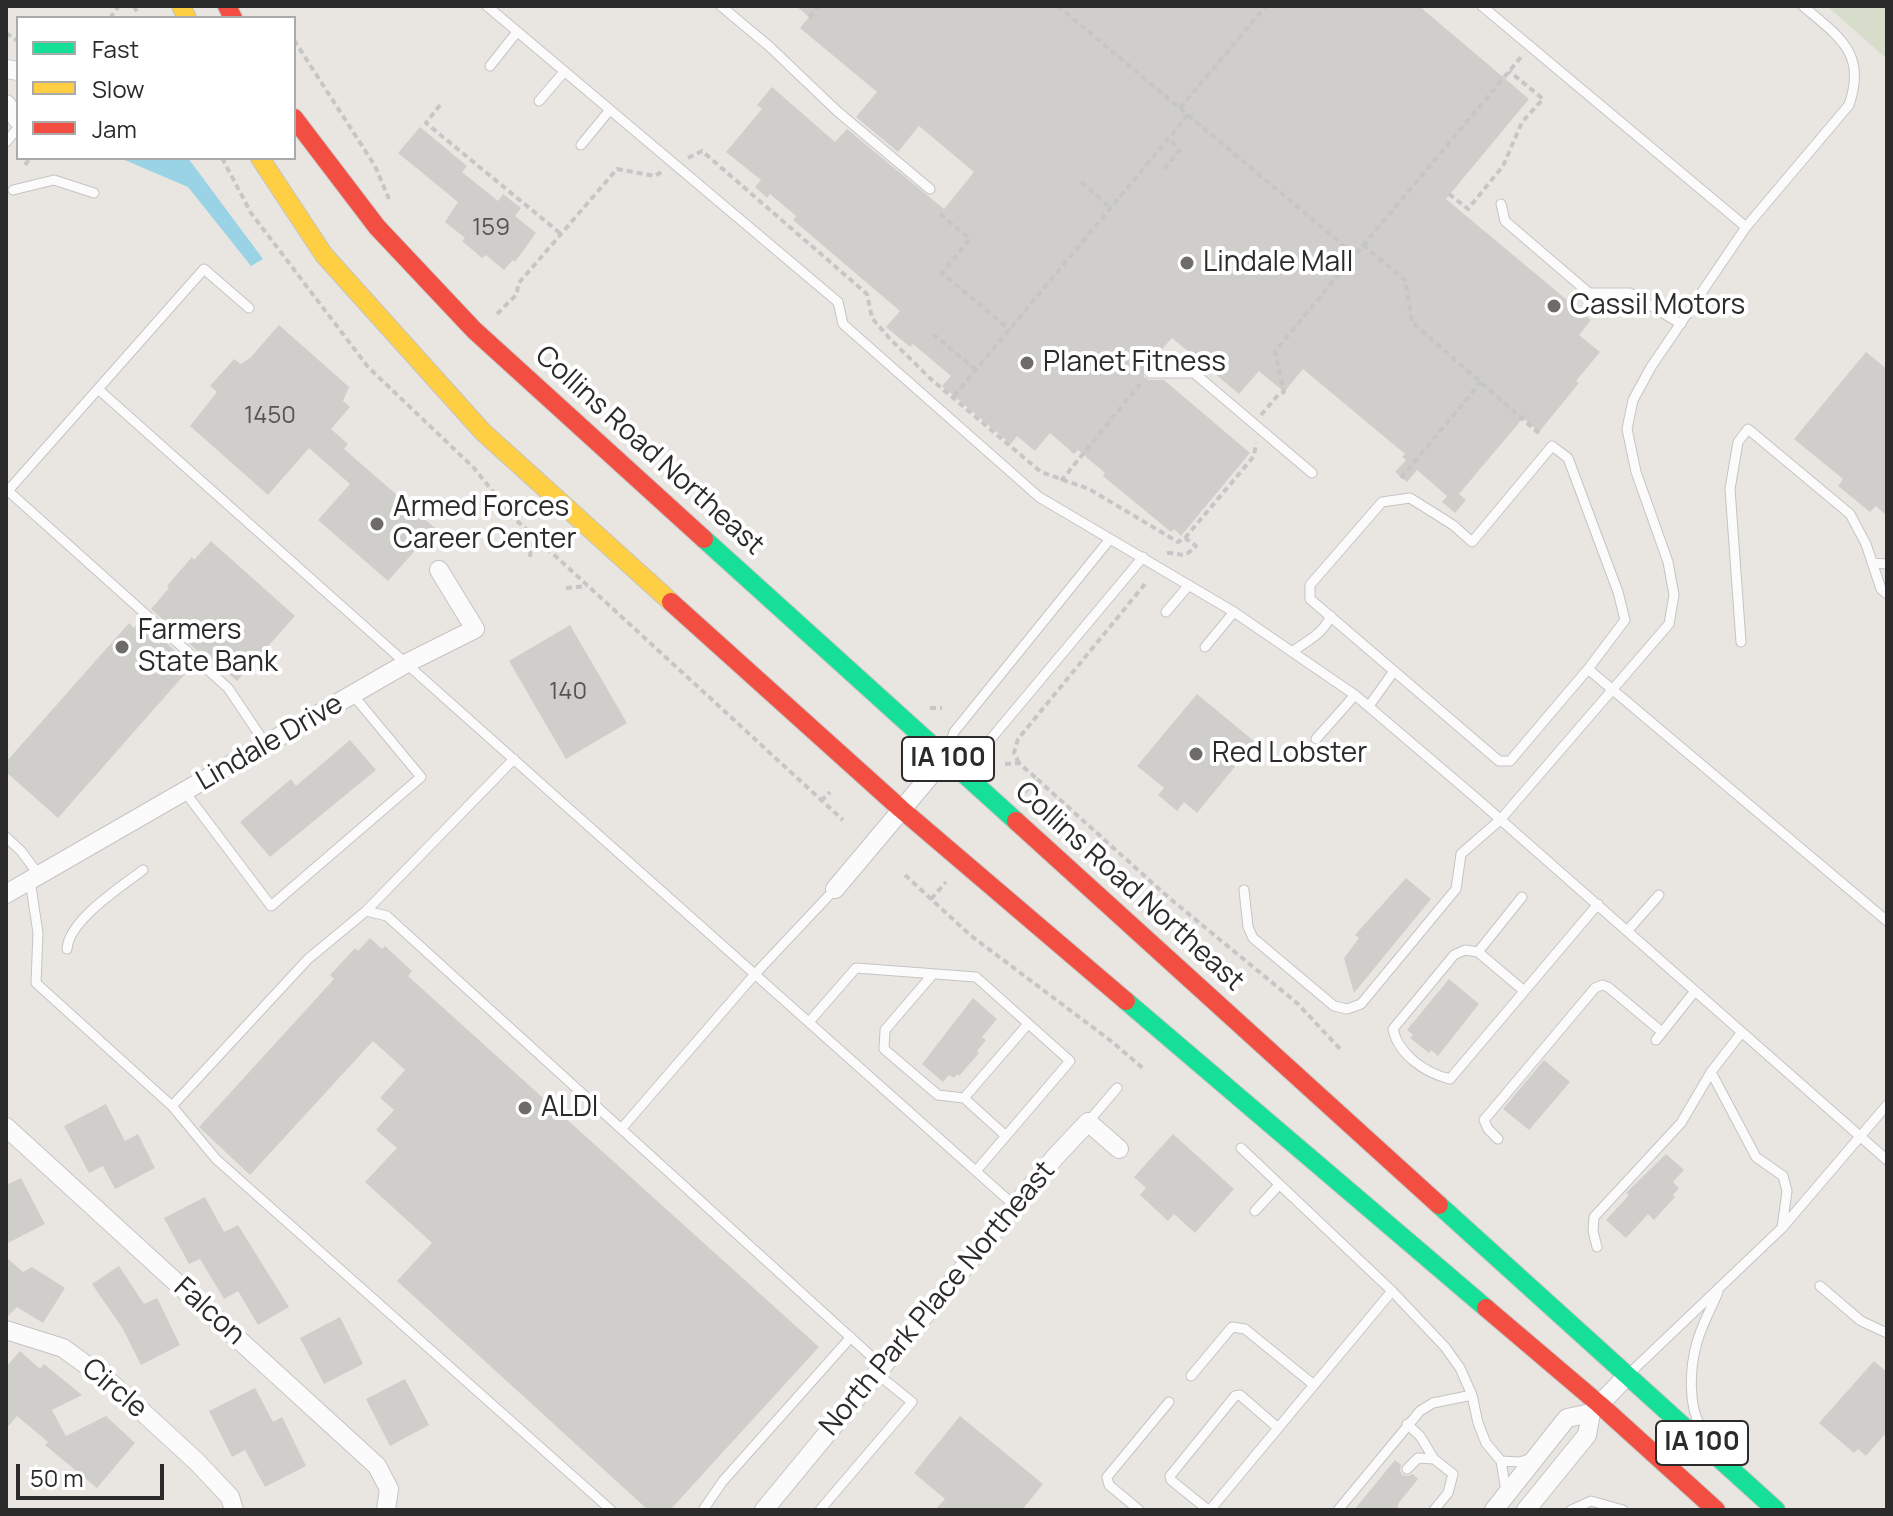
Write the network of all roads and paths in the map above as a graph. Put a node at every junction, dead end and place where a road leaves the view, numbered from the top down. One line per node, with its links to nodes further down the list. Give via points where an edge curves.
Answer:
1 (487, 6): 9 (lane)
2 (721, 6): 29 (lane)
3 (819, 6): 8 (path)
4 (1058, 6): 17 (path)
5 (1266, 6): 17 (path)
6 (1482, 6): 11 (lane)
7 (1803, 6): 37 (lane, via 1836,35 1855,64 1856,84 1849,105)
8 (809, 17)
9 (517, 32): 12 (lane); 14 (lane)
10 (296, 43): 33 (path, via 375,166)
11 (1530, 46): 13 (path); 37 (lane)
12 (490, 66)
13 (1509, 71): 32 (path, via 1543,99 1522,122 1503,166 1468,209); 39 (path)
14 (564, 72): 15 (lane); 18 (lane)
15 (539, 101)
16 (440, 105): 38 (path, via 426,123)
17 (1180, 108): 19 (path)
18 (609, 111): 22 (lane); 57 (lane, via 838,302 843,324 1039,497)
19 (1188, 115): 21 (path); 40 (path)
20 (296, 121): 84 (highway, Collins Road Northeast / IA 100, via 377,227 474,330)
21 (1169, 138): 27 (path, via 1179,151); 35 (path)
22 (581, 145)
23 (29, 160): 26 (path)
24 (223, 160): 56 (path, via 251,213 368,367 474,468)
25 (261, 160): 93 (highway, IA 100, via 324,255 483,432)
26 (25, 165)
27 (1164, 169)
28 (1081, 182): 35 (path)
29 (930, 189)
30 (13, 190): 31 (lane, via 54,180)
31 (94, 193)
32 (1449, 194)
33 (391, 202)
34 (1501, 204): 42 (lane, via 1505,221 1589,293 1630,293)
35 (1111, 208): 43 (path)
36 (940, 214): 43 (path, via 970,239 942,273)
37 (1746, 227): 42 (lane)
38 (561, 234)
39 (1363, 245): 40 (path); 47 (path, via 1405,280 1412,322)
40 (1355, 255): 50 (path, via 1275,351 1284,392 1262,411)
41 (249, 308): 48 (lane, via 204,269)
42 (1681, 324): 78 (lane, via 1633,400 1627,429 1636,472 1668,562 1674,595 1669,624)
43 (1010, 330): 45 (path)
44 (933, 334): 45 (path)
45 (976, 370): 49 (path)
46 (1150, 373): 50 (lane, via 1194,373); 54 (path)
47 (1481, 382): 51 (path); 53 (path)
48 (98, 389): 55 (lane); 75 (lane)
49 (954, 396)
50 (1259, 428): 52 (lane); 58 (path, via 1254,456 1185,538 1196,546 1181,557)
51 (1552, 446): 71 (lane, via 1472,542 1410,498 1382,502 1310,585 1310,599); 76 (lane, via 1568,458 1625,620)
52 (1312, 473)
53 (1401, 478)
54 (1061, 481)
55 (7, 491): 83 (lane, via 228,688)
56 (532, 536): 59 (path); 66 (path)
57 (1110, 539): 60 (lane); 84 (lane, via 954,732)
58 (1167, 553)
59 (530, 557)
60 (1143, 557): 65 (lane); 84 (lane, via 979,753)
61 (1872, 563): 62 (lane); 68 (lane); 72 (lane, via 1850,514 1748,429 1738,442 1730,489)
62 (1887, 564)
63 (439, 570): 75 (street, Lindale Drive, via 475,629)
64 (1145, 584): 86 (path, via 1018,739 1014,753)
65 (1189, 585): 69 (lane); 70 (lane)
66 (587, 586): 67 (path); 92 (path)
67 (566, 588)
68 (1887, 594)
69 (1166, 612)
70 (1234, 612): 73 (lane); 74 (lane)
71 (1331, 616): 74 (lane, via 1315,638); 77 (lane)
72 (1741, 642)
73 (1205, 647)
74 (1292, 652): 80 (lane)
75 (407, 663): 79 (street, Lindale Drive); 85 (lane)
76 (1588, 669): 77 (lane, via 1510,761 1499,761); 78 (lane)
77 (1394, 671): 81 (lane)
78 (1613, 691): 95 (lane); 109 (lane)
79 (353, 695): 83 (street, Lindale Drive); 89 (lane, via 421,777 271,906)
80 (1355, 695): 81 (lane); 82 (lane)
81 (1369, 706): 95 (lane)
82 (1316, 739)
83 (267, 746): 89 (street, Lindale Drive)
84 (946, 757): 93 (street); 150 (highway, Collins Road Northeast / IA 100)
85 (514, 759): 108 (lane); 113 (lane)
86 (1019, 763): 87 (path); 88 (path)
87 (1005, 764)
88 (1037, 779): 91 (path); 120 (path, via 1297,1003)
89 (185, 792): 99 (street, Lindale Drive)
90 (830, 792): 92 (path)
91 (1023, 794)
92 (821, 801): 94 (path)
93 (901, 809): 101 (street); 154 (highway, IA 100)
94 (843, 820)
95 (1500, 820): 102 (lane, via 1461,854 1456,889 1361,1004 1347,1009 1334,1006 1253,938); 107 (lane)
96 (6, 837): 99 (lane, via 21,851)
97 (143, 870): 111 (lane, via 98,904 68,937)
98 (905, 875): 106 (path)
99 (34, 878): 103 (street, Lindale Drive); 126 (lane, via 36,983)
100 (946, 882): 106 (path)
101 (835, 889): 113 (lane)
102 (1244, 890)
103 (6, 894)
104 (1659, 895): 110 (lane)
105 (1522, 897): 112 (lane)
106 (931, 899): 121 (path)
107 (1598, 904): 110 (lane); 115 (lane)
108 (366, 911): 126 (lane, via 308,959); 129 (lane, via 387,916)
109 (1887, 921)
110 (1628, 930): 116 (lane)
111 (67, 949)
112 (1478, 952): 115 (lane); 115 (lane, via 1454,955 1393,1029 1396,1045 1433,1075 1450,1079)
113 (755, 974): 117 (lane); 129 (lane)
114 (933, 974): 117 (lane, via 856,968); 118 (lane, via 976,977); 124 (lane, via 885,1030 884,1049 938,1095)
115 (1523, 990)
116 (1695, 991): 119 (lane); 132 (lane, via 1659,1036 1608,987 1595,988 1484,1120)
117 (809, 1022): 136 (lane)
118 (1028, 1024): 124 (lane); 130 (lane, via 1070,1061)
119 (1742, 1032): 122 (lane); 131 (lane)
120 (1342, 1051)
121 (1145, 1070)
122 (1711, 1072): 140 (lane, via 1756,1157 1783,1176 1787,1191); 141 (lane, via 1681,1123 1594,1217)
123 (1117, 1088): 127 (lane)
124 (964, 1098): 130 (lane)
125 (1887, 1105): 131 (lane)
126 (172, 1106): 165 (lane, via 216,1159)
127 (1088, 1122): 134 (street); 138 (street, North Park Place Northeast)
128 (6, 1127): 164 (street, Falcon, via 377,1466 389,1489)
129 (622, 1128): 147 (lane)
130 (1006, 1136): 136 (lane)
131 (1861, 1136): 135 (lane); 140 (lane)
132 (1498, 1139)
133 (1241, 1148): 137 (lane)
134 (1119, 1149)
135 (1887, 1160)
136 (976, 1171): 138 (lane)
137 (1279, 1185): 139 (lane); 144 (lane)
138 (1015, 1206): 148 (street, North Park Place Northeast)
139 (1255, 1211)
140 (1782, 1228): 143 (lane)
141 (1597, 1247)
142 (1820, 1286): 146 (lane, via 1861,1321)
143 (1720, 1288): 150 (lane); 160 (lane, via 1696,1345 1691,1384 1697,1420)
144 (1392, 1291): 151 (lane); 152 (lane, via 1445,1347)
145 (6, 1330): 163 (street, Circle, via 63,1348 111,1383 197,1462 230,1497)
146 (1887, 1333)
147 (851, 1337): 148 (lane); 166 (lane)
148 (879, 1370): 167 (street, North Park Place Northeast); 168 (lane, via 912,1402)
149 (1191, 1376): 151 (lane, via 1232,1327 1245,1329)
150 (1627, 1376): 154 (street); 160 (highway, Collins Road Northeast / IA 100)
151 (1314, 1385): 156 (lane)
152 (1472, 1395): 155 (lane, via 1433,1403); 159 (lane, via 1486,1443)
153 (1169, 1402): 169 (lane, via 1107,1477 1109,1485)
154 (1595, 1408): 157 (street, via 1567,1418); 174 (street, via 1587,1435); 177 (highway, IA 100)
155 (1407, 1424): 158 (lane); 171 (lane)
156 (1278, 1428): 170 (lane); 170 (lane, via 1235,1396 1170,1476)
157 (1536, 1457): 159 (lane); 162 (street)
158 (1434, 1459): 161 (lane, via 1418,1458); 172 (lane, via 1453,1474 1448,1493)
159 (1501, 1461): 162 (lane)
160 (1728, 1466): 178 (highway, Collins Road Northeast / IA 100)
161 (1407, 1469)
162 (1507, 1494): 173 (street)
163 (234, 1510)
164 (386, 1510)
165 (611, 1510)
166 (703, 1510)
167 (764, 1510)
168 (820, 1510)
169 (1139, 1510)
170 (1209, 1510)
171 (1338, 1510)
172 (1434, 1510)
173 (1494, 1510)
174 (1526, 1510)
175 (1571, 1510): 176 (lane, via 1591,1501)
176 (1623, 1510)
177 (1716, 1510)
178 (1776, 1510)

